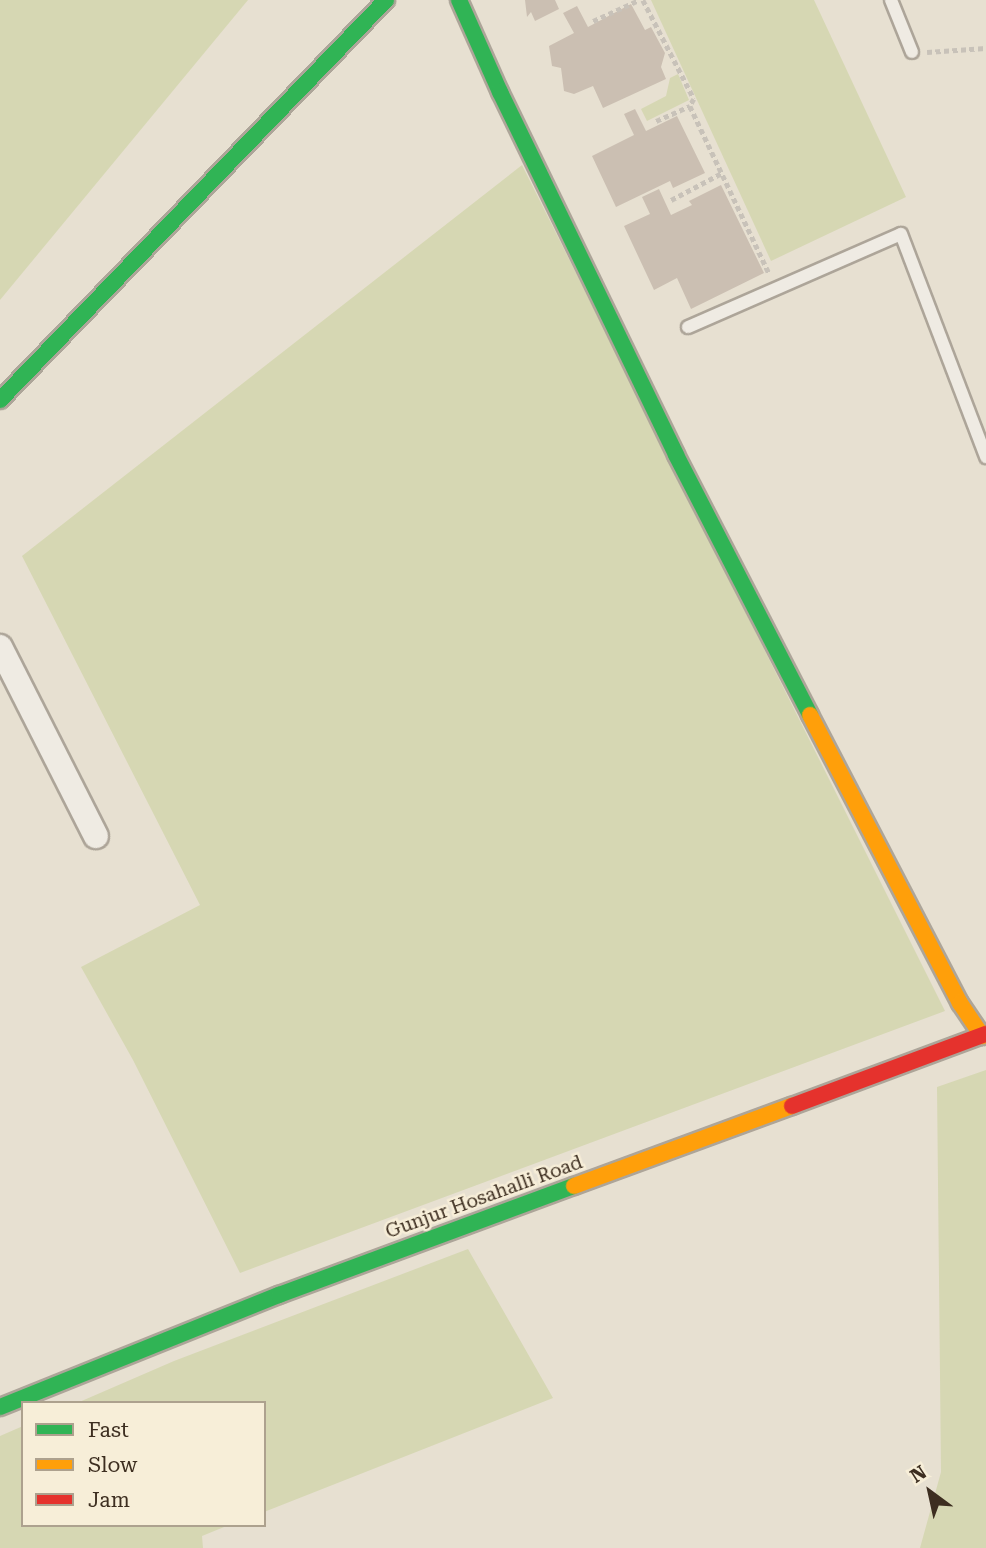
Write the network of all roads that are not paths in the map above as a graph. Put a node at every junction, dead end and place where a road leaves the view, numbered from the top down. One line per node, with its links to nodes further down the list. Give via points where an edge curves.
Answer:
1 (386, 0): 6 (street)
2 (459, 0): 10 (street, via 676,456 960,1003)
3 (891, 0): 4 (lane)
4 (912, 52)
5 (688, 327): 7 (lane, via 901,234)
6 (0, 400)
7 (986, 457)
8 (0, 647): 9 (street)
9 (96, 836)
10 (984, 1035): 11 (street, Gunjur Hosahalli Road, via 279,1295)
11 (0, 1407)

